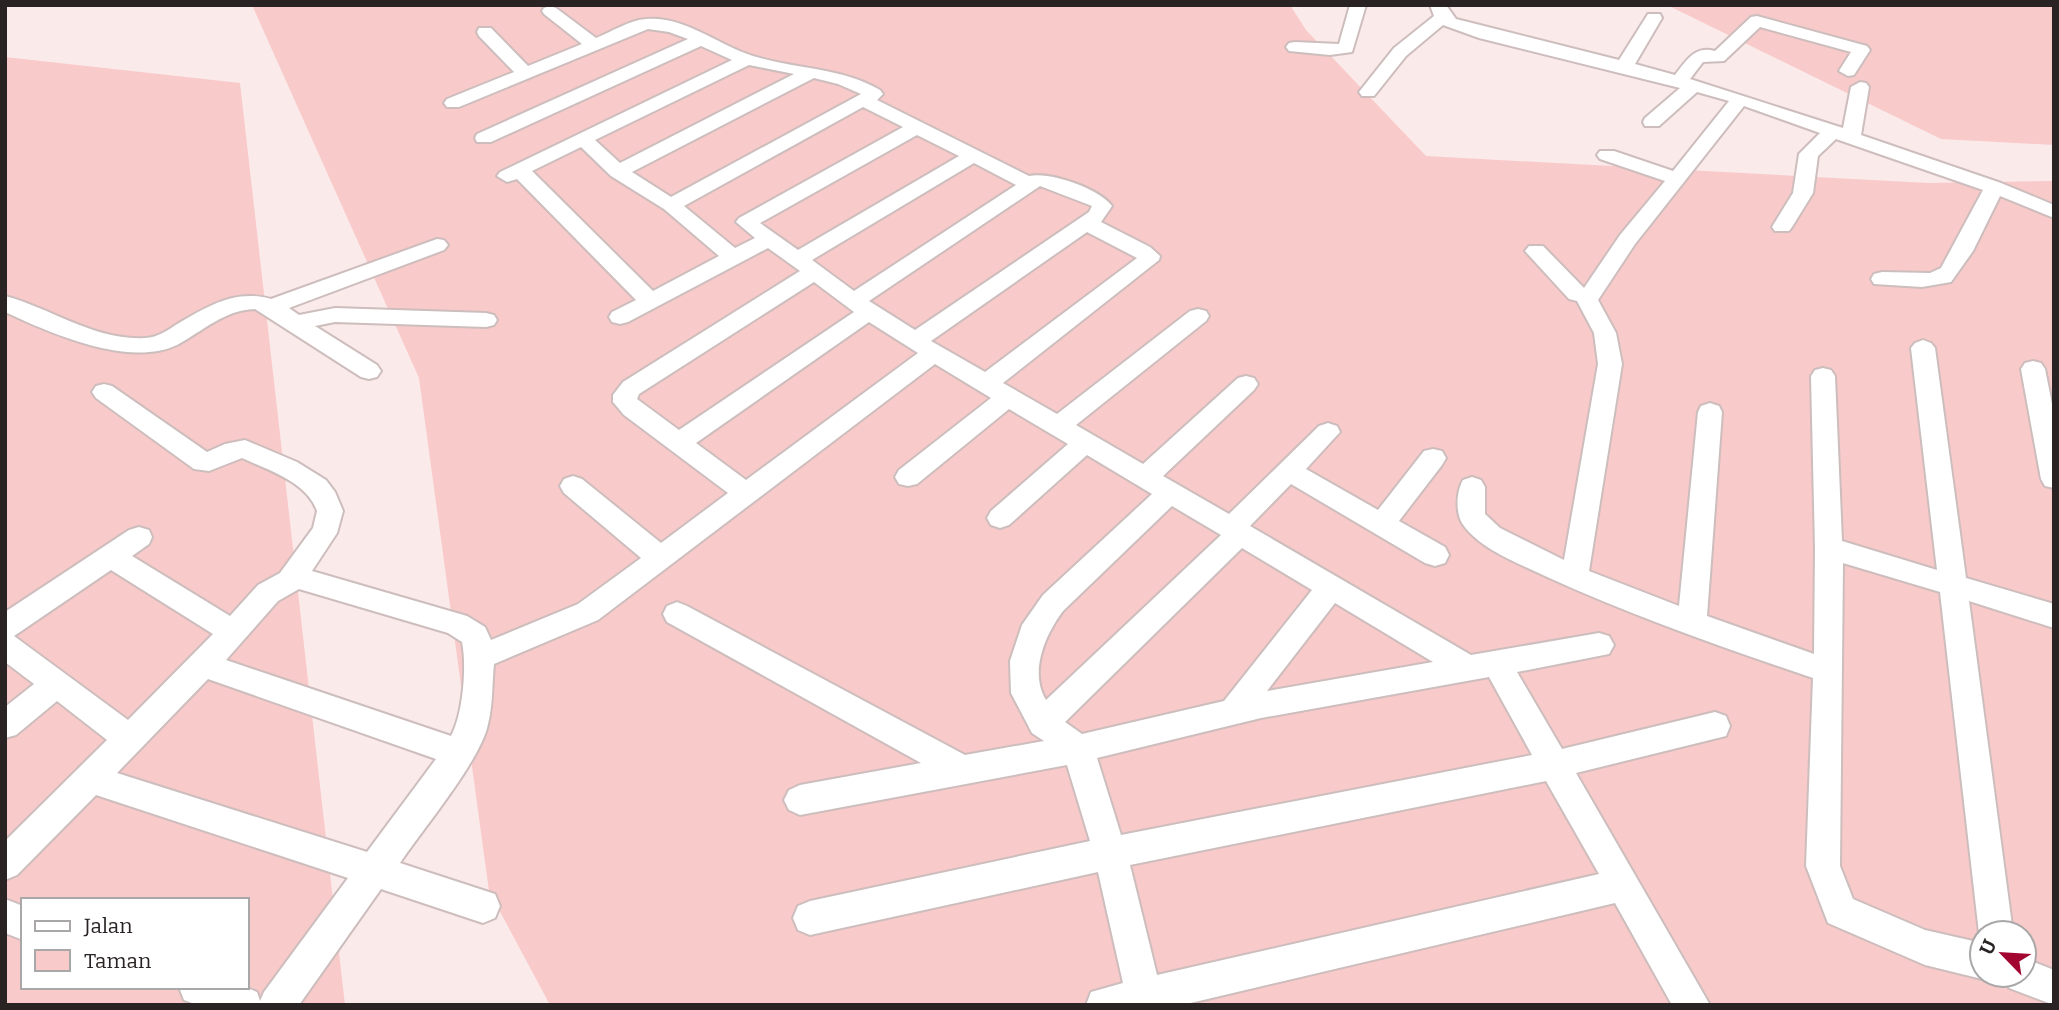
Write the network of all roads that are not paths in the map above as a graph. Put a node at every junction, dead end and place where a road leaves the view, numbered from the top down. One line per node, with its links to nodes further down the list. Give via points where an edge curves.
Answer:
1 (1358, 5): 8 (street, via 1346,48)
2 (550, 11): 7 (street)
3 (1440, 11): 10 (street, via 1450,23 1486,34); 16 (street)
4 (1654, 18): 10 (street)
5 (485, 32): 12 (street)
6 (702, 38): 7 (street, via 674,26 646,24); 9 (street); 23 (street)
7 (593, 44): 12 (street)
8 (1296, 47)
9 (746, 60): 13 (street); 24 (street)
10 (1624, 67): 14 (street)
11 (1847, 71): 14 (street, via 1861,50 1756,22 1718,57 1697,58)
12 (525, 73): 19 (street)
13 (810, 73): 18 (street, via 842,79 874,94); 27 (street)
14 (1687, 83): 17 (street); 20 (street)
15 (1860, 88): 22 (street)
16 (1368, 92)
17 (1740, 99): 22 (street); 28 (street)
18 (865, 101): 21 (street); 31 (street)
19 (453, 103)
20 (1653, 122)
21 (917, 127): 26 (street); 35 (street, via 746,222)
22 (1842, 134): 30 (street); 34 (street, via 1809,153 1803,192)
23 (484, 138)
24 (583, 139): 27 (street); 42 (street, via 514,173)
25 (1607, 155): 28 (street)
26 (971, 157): 29 (street); 39 (street)
27 (618, 172): 31 (street)
28 (1675, 178): 41 (street, via 1605,269 1591,295)
29 (1030, 184): 33 (street, via 1043,178 1099,202 1101,210); 44 (street)
30 (1994, 187): 32 (street); 40 (street, via 1963,251 1943,277)
31 (671, 205): 38 (street)
32 (2054, 212)
33 (1086, 223): 50 (street); 56 (street, via 1143,252 1148,260)
34 (1782, 227)
35 (769, 239): 38 (street); 39 (street)
36 (438, 245): 45 (street)
37 (1536, 251): 41 (street, via 1569,287)
38 (734, 258): 42 (street)
39 (806, 266): 44 (street); 62 (street, via 625,395 632,409)
40 (1882, 279)
41 (1585, 296): 79 (street, via 1605,333 1610,364)
42 (650, 301): 47 (street)
43 (5, 303): 45 (street, via 37,318 146,348 235,306 255,302)
44 (862, 306): 50 (street); 62 (street)
45 (270, 307): 49 (street)
46 (1198, 316): 59 (street)
47 (620, 317)
48 (486, 320): 49 (street, via 335,315)
49 (295, 323): 53 (street)
50 (925, 347): 56 (street); 70 (street)
51 (1923, 348): 81 (street)
52 (2033, 369): 66 (street)
53 (369, 371)
54 (1823, 376): 75 (street)
55 (1246, 384): 67 (street)
56 (998, 390): 59 (street); 65 (street)
57 (104, 392): 80 (street, via 203,462 245,449 308,481 325,495 331,513 328,523)
58 (1710, 412): 85 (street)
59 (1059, 426): 61 (street)
60 (1328, 432): 64 (street)
61 (1086, 442): 67 (street); 71 (street)
62 (678, 443): 70 (street)
63 (1433, 458): 72 (street)
64 (1289, 471): 72 (street); 73 (street)
65 (908, 477)
66 (2054, 480)
67 (1158, 485): 73 (street); 96 (street, via 1036,625 1025,661 1026,693)
68 (573, 486): 78 (street)
69 (1472, 487): 79 (street, via 1473,519 1489,537)
70 (746, 493): 78 (street)
71 (1000, 518)
72 (1381, 524): 76 (street)
73 (1235, 531): 82 (street); 96 (street)
74 (139, 537): 77 (street)
75 (1829, 548): 81 (street); 93 (street)
76 (1435, 555)
77 (112, 557): 86 (street); 87 (street)
78 (660, 558): 90 (street, via 587,612)
79 (1575, 575): 85 (street)
80 (290, 580): 87 (street, via 268,593); 90 (street, via 299,578 457,624 475,635)
81 (1951, 584): 84 (street); 112 (street)
82 (1331, 587): 92 (street); 95 (street)
83 (677, 614): 103 (street)
84 (2054, 616)
85 (1692, 625): 93 (street)
86 (5, 627)
87 (231, 631): 91 (street)
88 (5, 645): 94 (street)
89 (1599, 645): 92 (street)
90 (480, 657): 101 (street, via 473,726)
91 (203, 665): 99 (street); 101 (street)
92 (1482, 666): 95 (street); 102 (street)
93 (1828, 671): 113 (street, via 1823,866 1840,911 1926,947)
94 (55, 684): 97 (street); 99 (street)
95 (1234, 711): 100 (street)
96 (1044, 723): 100 (street)
97 (5, 725)
98 (1715, 726): 102 (street)
99 (129, 739): 104 (street)
100 (1078, 749): 103 (street); 106 (street)
101 (459, 754): 108 (street)
102 (1553, 765): 106 (street); 109 (street)
103 (962, 770): 105 (street)
104 (92, 779): 107 (street); 108 (street)
105 (800, 800)
106 (1110, 853): 111 (street); 115 (street)
107 (5, 864)
108 (374, 869): 110 (street); 117 (street)
109 (1623, 885): 115 (street); 119 (street)
110 (483, 906)
111 (810, 918)
112 (1994, 919)
113 (1968, 958)
114 (202, 989): 116 (street)
115 (1145, 1000): 118 (street)
116 (244, 1005)
117 (277, 1005)
118 (1104, 1005)
119 (1692, 1005)

